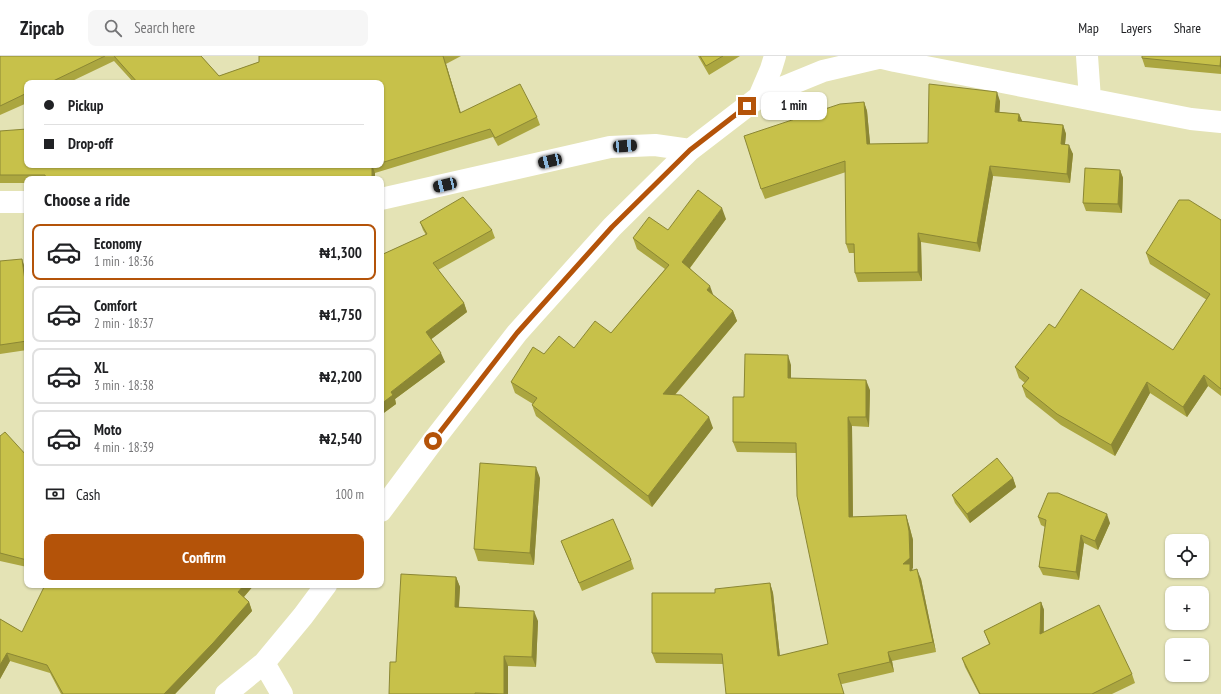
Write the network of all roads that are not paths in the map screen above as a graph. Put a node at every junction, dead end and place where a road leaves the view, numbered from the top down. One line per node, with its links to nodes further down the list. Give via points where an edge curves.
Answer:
1 (775, 56): 4 (street)
2 (1087, 56): 5 (street)
3 (886, 58): 4 (street, via 823,71); 5 (street)
4 (759, 97): 7 (street)
5 (1090, 99): 6 (street, via 1190,119)
6 (1221, 122)
7 (690, 150): 8 (street, via 655,144 610,147); 11 (street, via 612,227 517,333)
8 (384, 198)
9 (0, 202): 10 (street)
10 (24, 202)
11 (384, 507)
12 (324, 588): 13 (street)
13 (264, 663): 14 (street); 15 (street)
14 (226, 694)
15 (282, 694)

